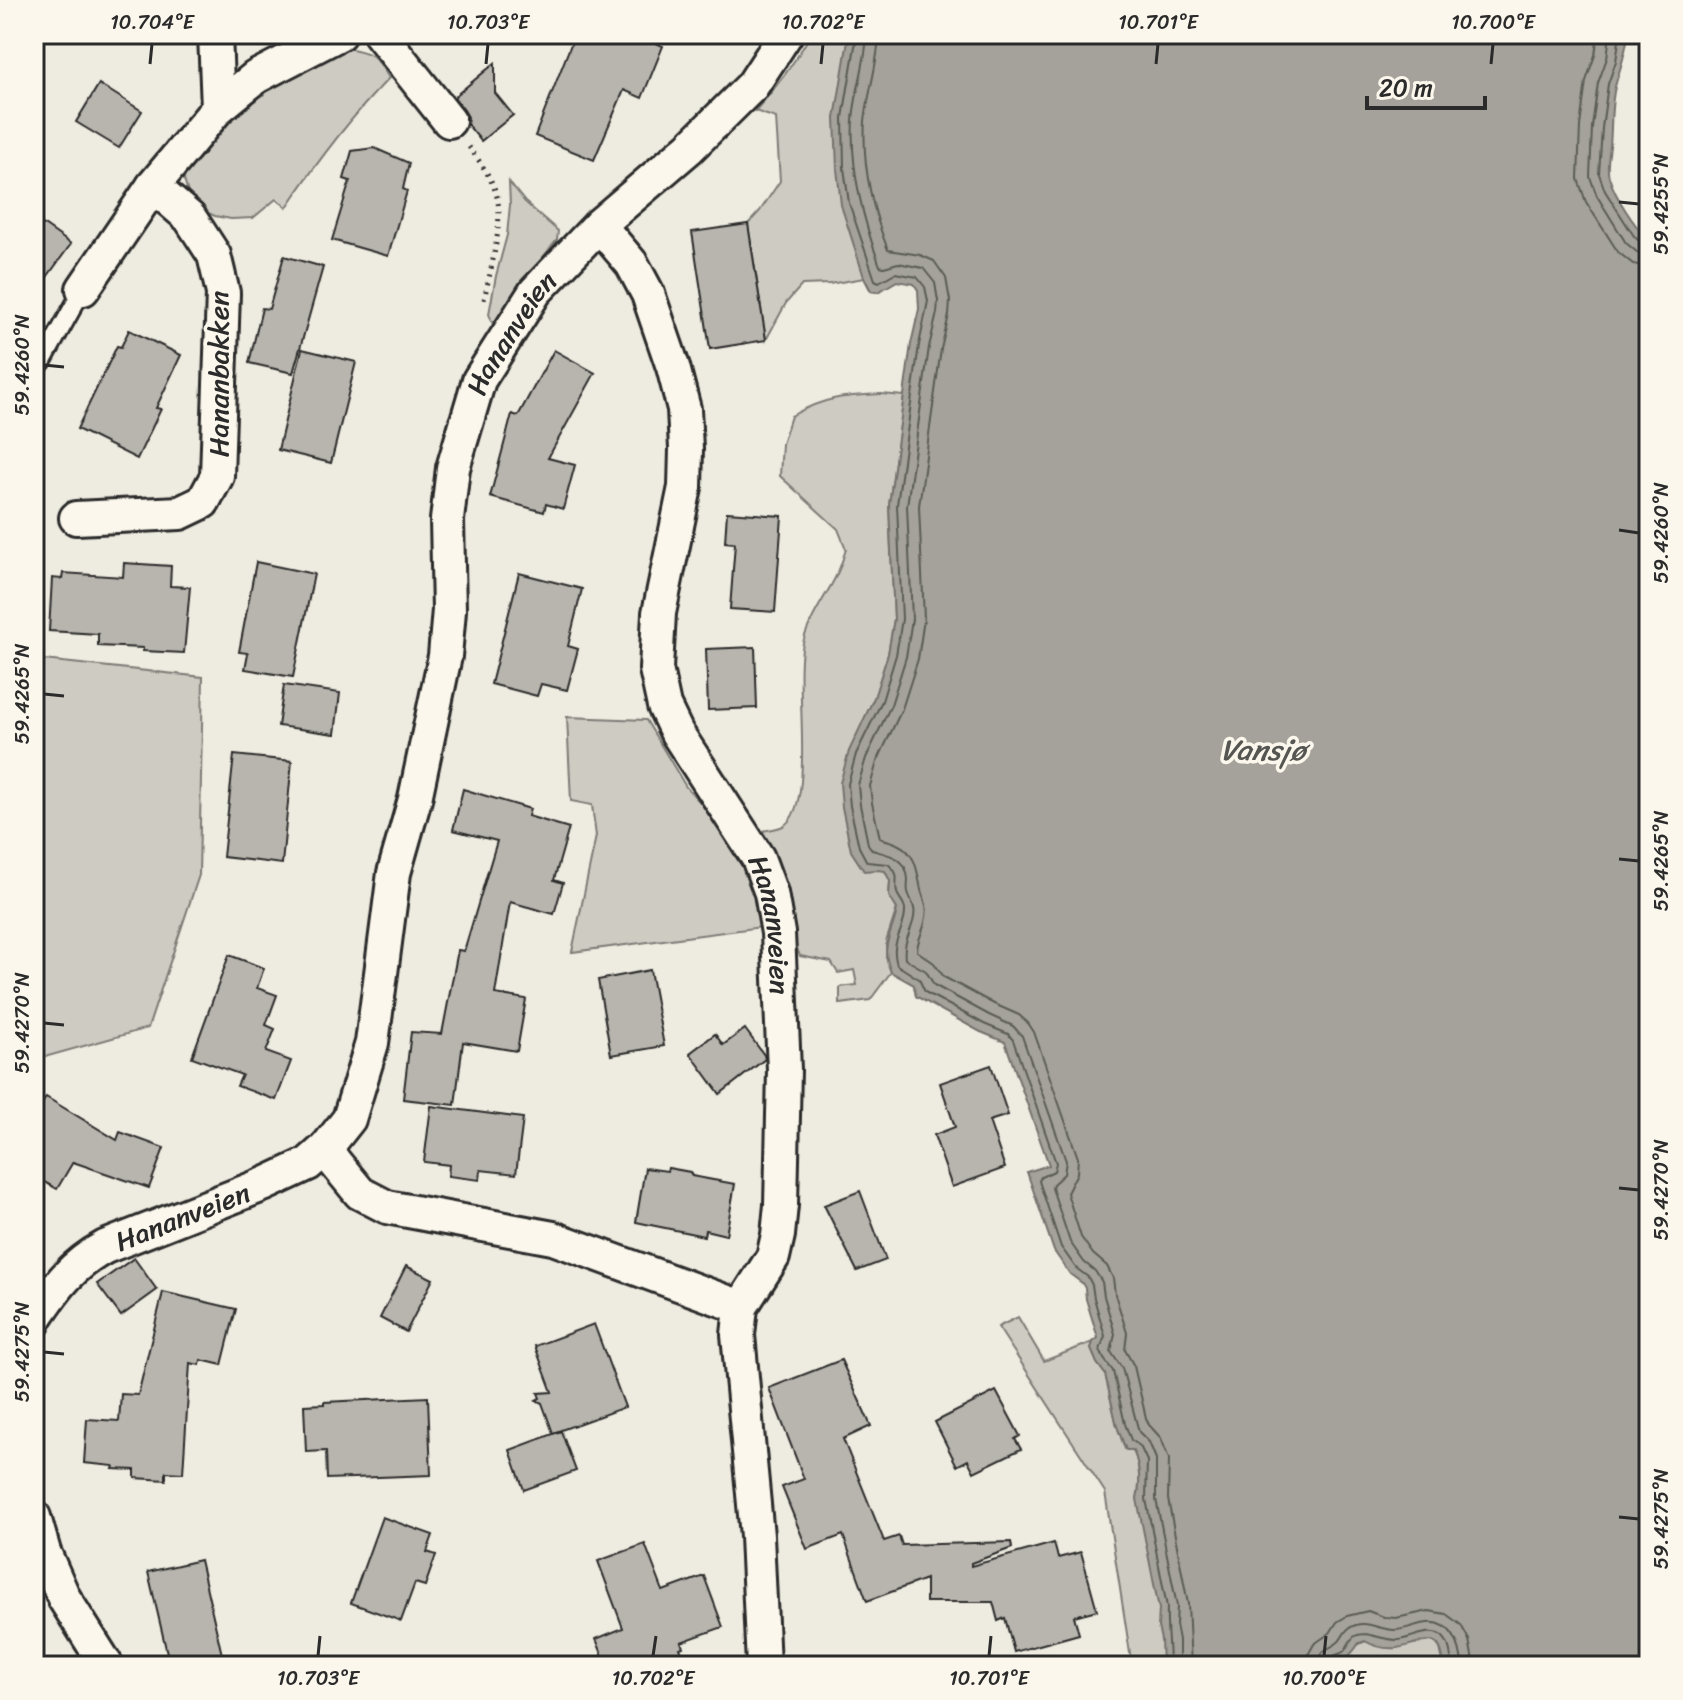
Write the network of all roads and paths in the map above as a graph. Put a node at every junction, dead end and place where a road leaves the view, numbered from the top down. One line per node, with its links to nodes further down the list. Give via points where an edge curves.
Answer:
1 (215, 34): 5 (street)
2 (339, 34): 5 (street, via 256,77)
3 (380, 34): 6 (street)
4 (786, 34): 8 (street, Hananveien, via 752,86)
5 (218, 108): 7 (street)
6 (449, 121): 10 (path, via 485,169 498,201)
7 (153, 186): 9 (street); 12 (street, Hananbakken, via 190,218 214,255 223,293 217,476 203,502 180,513)
8 (599, 225): 13 (street, Hananveien, via 535,292 479,380 469,408 453,468 447,520 445,656 394,873 372,1043 349,1119); 14 (street, Hananveien, via 632,264 648,294 684,409 685,487 658,627 656,669 664,706 758,858 778,933 784,1070 781,1205 773,1257)
9 (83, 289): 11 (lane)
10 (484, 304)
11 (34, 371)
12 (76, 518)
13 (326, 1148): 14 (street, via 360,1193 387,1207 553,1238); 15 (street, Hananveien, via 308,1164 265,1184 86,1257 58,1283)
14 (741, 1307): 18 (street, Hananveien, via 738,1335)
15 (34, 1322)
16 (34, 1517): 17 (street, via 64,1598)
17 (107, 1666)
18 (763, 1666)

